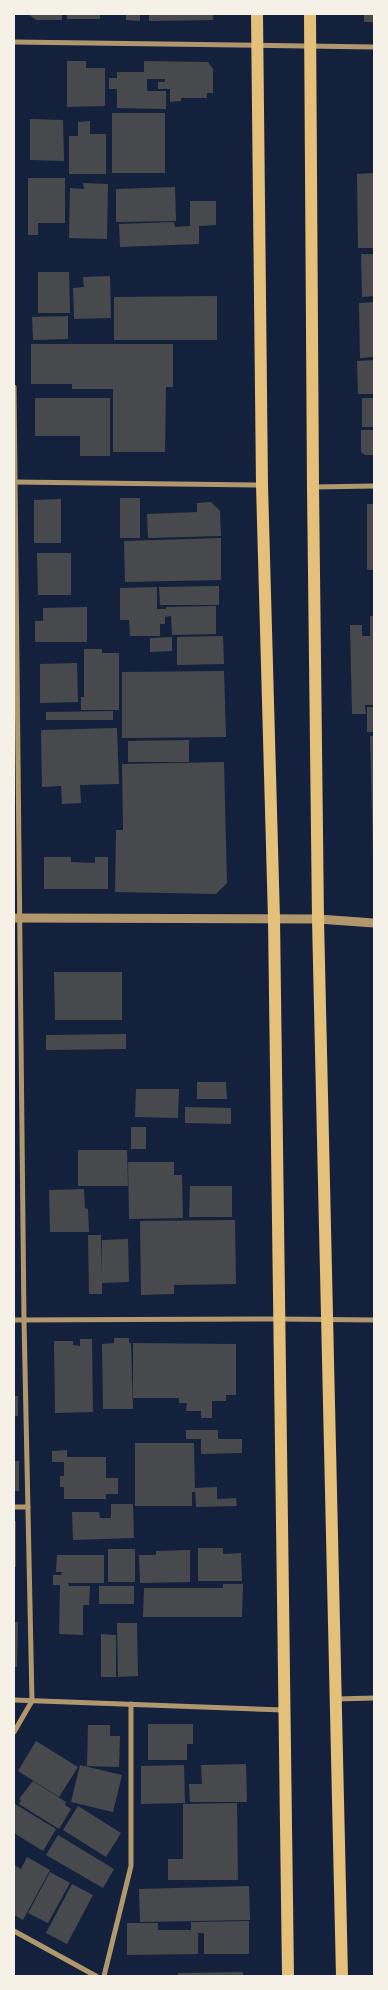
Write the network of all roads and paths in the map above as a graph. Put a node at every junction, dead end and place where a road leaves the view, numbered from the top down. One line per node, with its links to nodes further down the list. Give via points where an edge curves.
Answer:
1 (257, 14): 4 (main road)
2 (310, 14): 5 (main road)
3 (14, 42): 4 (street)
4 (257, 46): 5 (street); 9 (main road)
5 (310, 47): 6 (street); 11 (main road)
6 (374, 47)
7 (14, 387): 8 (street)
8 (15, 482): 9 (street); 12 (street)
9 (262, 486): 14 (main road)
10 (374, 486): 11 (street)
11 (312, 487): 15 (main road)
12 (15, 702): 13 (street)
13 (17, 918): 14 (street); 18 (street)
14 (274, 919): 15 (street); 19 (main road)
15 (318, 919): 16 (street); 22 (main road)
16 (374, 924)
17 (14, 1128): 18 (street)
18 (22, 1128): 21 (street)
19 (279, 1318): 21 (street); 22 (street); 31 (main road)
20 (14, 1320): 21 (street)
21 (24, 1320): 25 (street)
22 (327, 1320): 23 (street); 26 (main road)
23 (374, 1320)
24 (14, 1507): 25 (street)
25 (28, 1507): 29 (street)
26 (336, 1698): 27 (street); 37 (main road)
27 (374, 1698)
28 (14, 1700): 29 (street)
29 (32, 1700): 30 (street); 32 (street)
30 (131, 1704): 31 (street); 35 (street, via 131,1866)
31 (284, 1710): 36 (main road)
32 (14, 1732)
33 (14, 1931): 34 (street)
34 (96, 1976)
35 (104, 1976)
36 (288, 1976)
37 (342, 1976)

